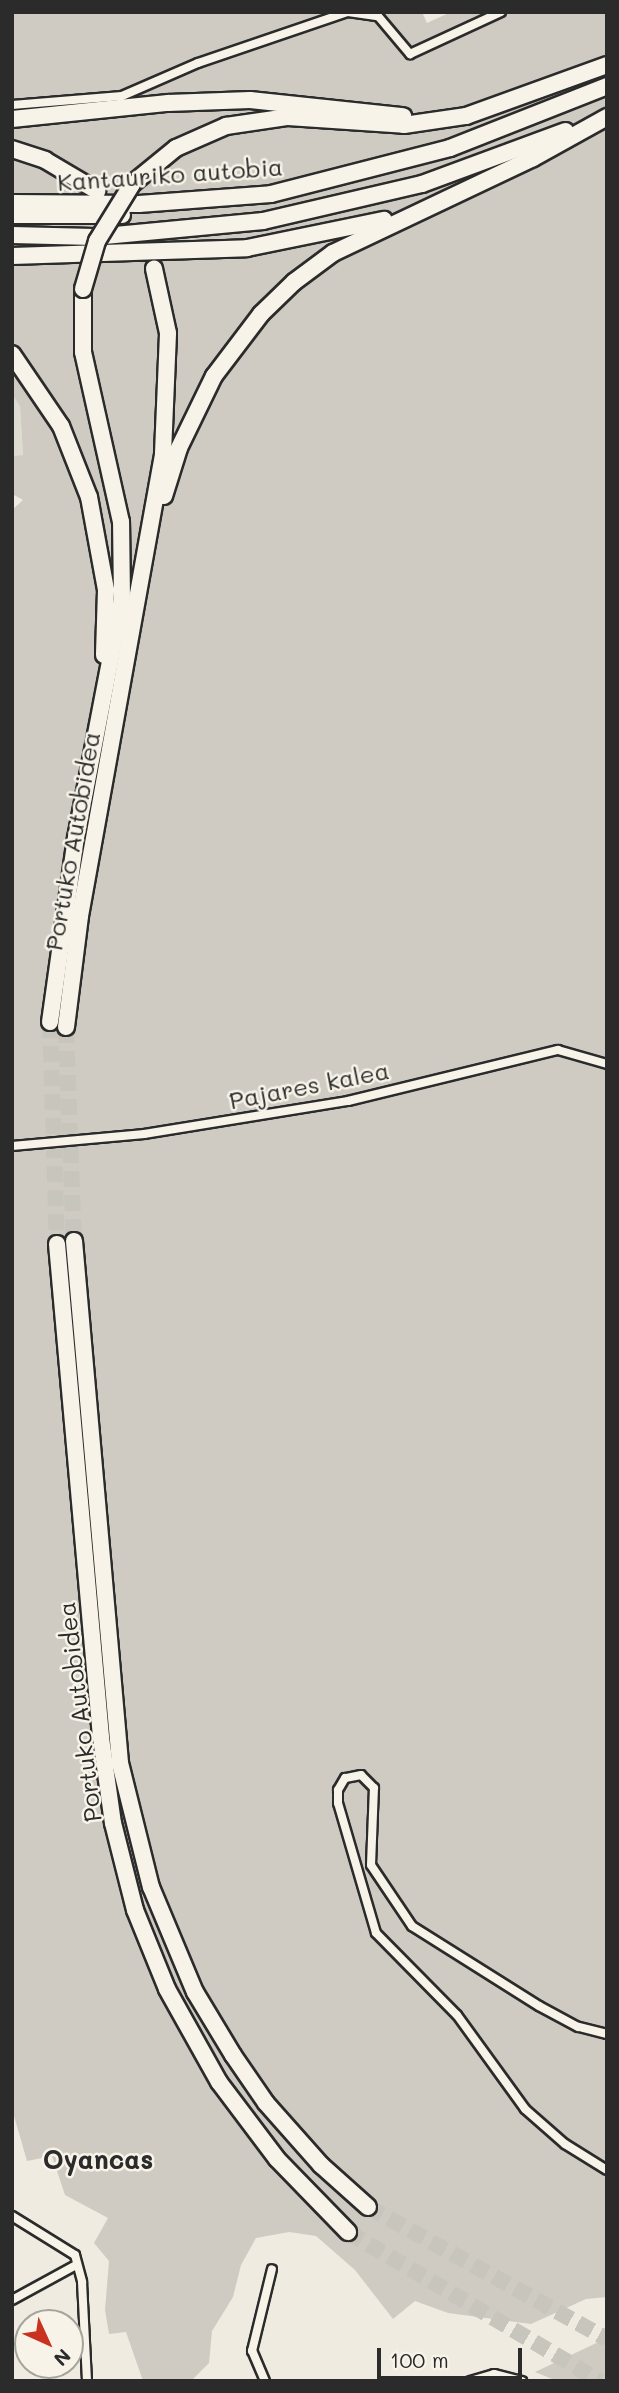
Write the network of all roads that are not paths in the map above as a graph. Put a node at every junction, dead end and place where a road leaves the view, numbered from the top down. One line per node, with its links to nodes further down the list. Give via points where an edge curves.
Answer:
1 (501, 12): 4 (street, via 410,54 378,16 348,12 211,58 122,96)
2 (607, 65): 6 (highway, via 492,109)
3 (607, 86): 10 (highway, Kantauriko autobia, via 438,152)
4 (12, 105)
5 (607, 116): 12 (highway); 14 (highway, Kantauriko autobia, via 422,184 322,210 151,233)
6 (448, 118): 7 (highway, via 250,100 168,103); 19 (highway, bridge, via 404,125 258,119 226,126 185,143 132,184 97,241 83,289 83,352 117,495 124,558 118,627)
7 (12, 120)
8 (12, 149): 9 (highway, via 68,171)
9 (97, 191)
10 (271, 194): 11 (highway, Kantauriko autobia, via 139,204); 13 (highway, via 144,214)
11 (12, 203)
12 (425, 208): 15 (highway, via 304,240 247,248); 18 (highway, via 314,266 261,314 236,345 194,413 179,448)
13 (12, 215)
14 (12, 235)
15 (12, 256)
16 (154, 269): 18 (highway, via 167,317 169,380)
17 (12, 354): 19 (highway, via 61,426 89,497 106,590)
18 (145, 569): 19 (highway, Portuko Autobidea, via 58,1024 76,838)
19 (100, 703)
20 (607, 1063): 21 (street, Pajares kalea, via 558,1050 348,1101 144,1133)
21 (12, 1146)
22 (74, 1241): 26 (highway, Portuko Autobidea, via 120,1763 151,1887 195,1992 233,2055 303,2145)
23 (57, 1244): 28 (highway, Portuko Autobidea, via 101,1738 113,1823 135,1910 167,1989 219,2082 277,2159)
24 (607, 2034): 25 (street, via 578,2027 548,2011 412,1926 371,1865 374,1788 361,1775 345,1778 338,1790 338,1803 376,1933 457,2015 525,2109 565,2144)
25 (607, 2170)
26 (368, 2207)
27 (12, 2216): 29 (street, via 69,2250 75,2255)
28 (348, 2232)
29 (74, 2266): 31 (street); 32 (street, via 82,2282)
30 (272, 2269): 33 (street, via 252,2351)
31 (12, 2300)
32 (87, 2381)
33 (265, 2381)
34 (470, 2381): 35 (street, via 494,2374)
35 (522, 2381)

